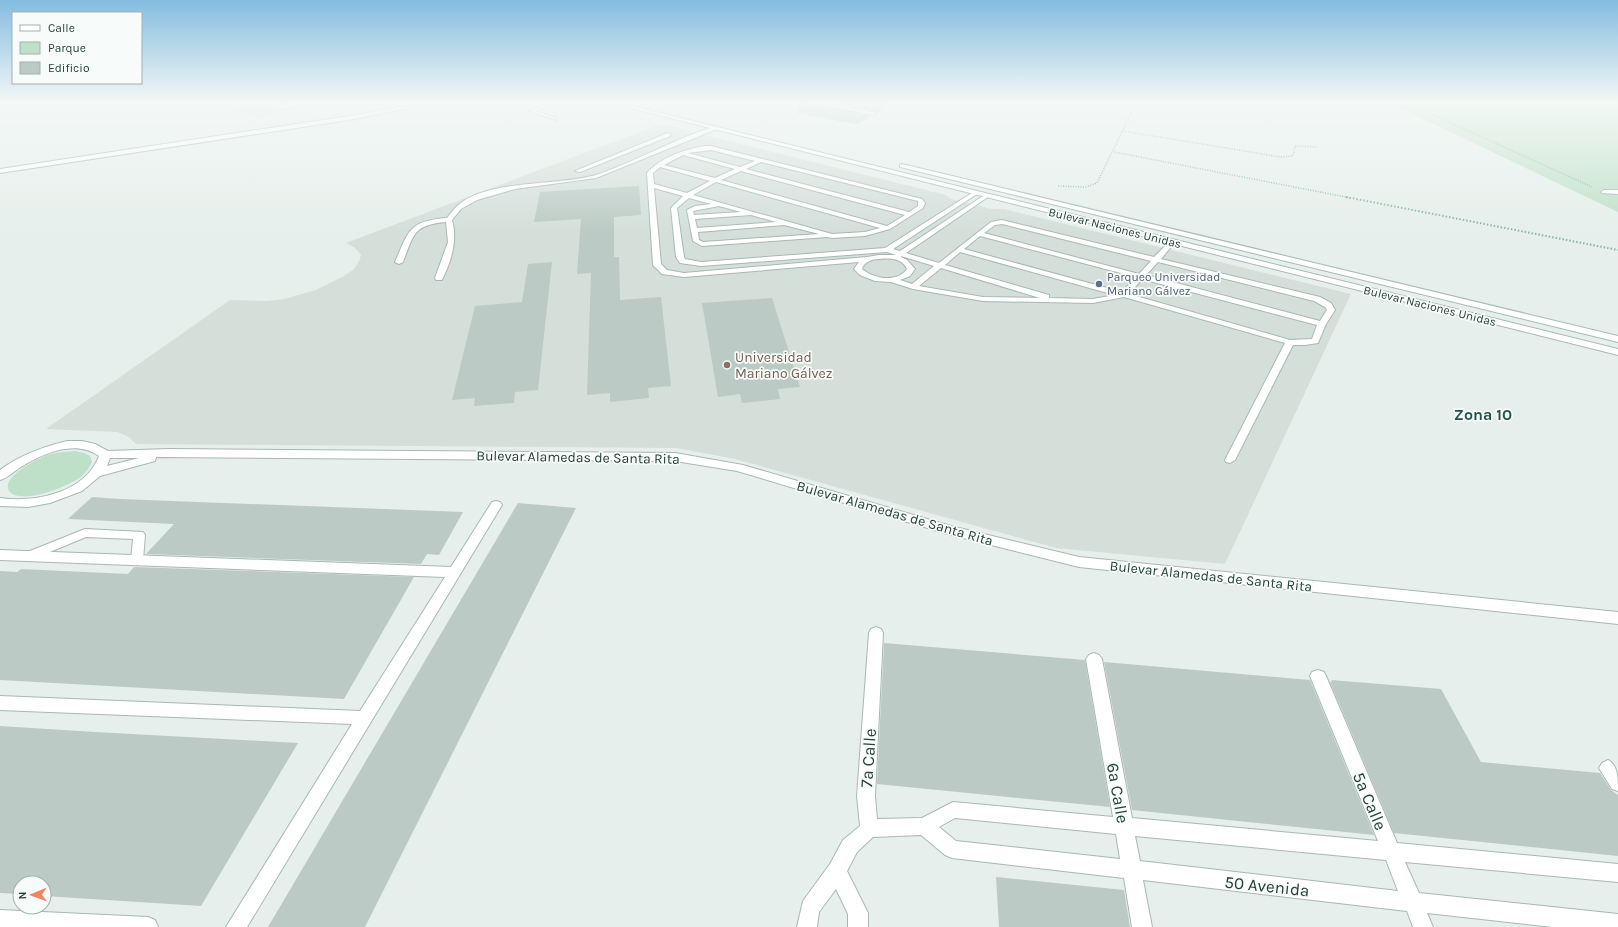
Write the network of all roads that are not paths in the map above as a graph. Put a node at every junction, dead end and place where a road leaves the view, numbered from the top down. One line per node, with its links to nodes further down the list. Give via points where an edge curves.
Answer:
1 (163, 146): 12 (street)
2 (639, 146): 8 (lane)
3 (671, 146): 10 (lane)
4 (788, 146): 18 (street, Bulevar Naciones Unidas)
5 (815, 146): 45 (street, Bulevar Naciones Unidas)
6 (684, 154): 7 (lane, via 708,147); 9 (lane); 11 (lane)
7 (761, 160): 11 (lane); 23 (lane, via 920,200 921,207)
8 (599, 162): 10 (lane); 13 (lane)
9 (659, 165): 14 (lane); 15 (lane, via 650,172)
10 (618, 168): 25 (lane, via 593,177 528,185 480,197 458,209)
11 (742, 168): 14 (lane); 23 (lane)
12 (0, 171)
13 (578, 171)
14 (718, 180): 19 (lane); 27 (lane)
15 (651, 185): 19 (lane); 35 (lane, via 658,265 665,272 684,275)
16 (1604, 192): 17 (lane)
17 (1618, 192)
18 (975, 193): 20 (street, Bulevar Naciones Unidas); 32 (lane)
19 (689, 195): 21 (lane); 32 (lane, via 680,200 674,208 680,257 687,262 701,264)
20 (986, 196): 31 (street, Bulevar Naciones Unidas); 34 (lane)
21 (726, 205): 22 (lane); 24 (lane, via 693,208 690,210)
22 (756, 214): 24 (lane); 26 (lane)
23 (910, 214): 27 (lane)
24 (691, 217): 28 (lane)
25 (450, 220): 37 (lane, via 425,222 416,226); 39 (lane, via 454,230 453,239)
26 (788, 223): 28 (lane); 30 (lane)
27 (888, 228): 30 (lane, via 865,234)
28 (694, 230): 30 (lane, via 696,241 707,244)
29 (979, 234): 33 (lane); 36 (lane, via 993,223 1012,223); 40 (lane)
30 (832, 236)
31 (1172, 242): 36 (lane); 47 (street, Bulevar Naciones Unidas)
32 (887, 250): 34 (lane)
33 (959, 250): 38 (lane); 43 (lane)
34 (898, 256): 35 (lane); 38 (lane); 41 (lane, via 911,269 906,276)
35 (867, 259): 41 (lane, via 859,265 861,273)
36 (1157, 260): 40 (lane); 46 (lane, via 1317,299 1328,305 1331,310)
37 (399, 262)
38 (940, 265): 42 (lane); 44 (lane)
39 (439, 278)
40 (1141, 278): 43 (lane); 46 (lane)
41 (891, 280): 42 (lane)
42 (913, 287): 44 (lane, via 983,299)
43 (1124, 295): 44 (lane, via 1098,300); 49 (lane)
44 (1057, 300)
45 (1532, 318): 47 (street, via 1542,325 1542,329); 48 (street, Bulevar Naciones Unidas)
46 (1322, 324): 49 (lane, via 1316,341 1305,344)
47 (1526, 330): 50 (street, Bulevar Naciones Unidas)
48 (1618, 339)
49 (1290, 342): 55 (lane)
50 (1590, 346): 51 (street); 52 (street, Bulevar Naciones Unidas)
51 (1618, 349)
52 (1618, 352)
53 (169, 453): 54 (street, Bulevar Alamedas de Santa Rita); 56 (street, Bulevar Alamedas de Santa Rita); 64 (street, Bulevar Alamedas de Santa Rita, via 675,457 739,468 951,530 1079,562)
54 (105, 455): 56 (street, via 104,463); 57 (street, via 100,449 90,445 59,447 24,459)
55 (1230, 460)
56 (97, 473): 58 (street, via 73,490 56,497 39,502)
57 (0, 476)
58 (3, 505)
59 (496, 505): 63 (street)
60 (0, 555): 61 (street)
61 (29, 556): 62 (street); 62 (lane, via 85,533 139,535)
62 (137, 560): 63 (street)
63 (456, 572): 69 (street)
64 (1618, 618)
65 (876, 633): 74 (street, 7a Calle, via 866,796)
66 (1094, 659): 73 (street, 6a Calle)
67 (1318, 676): 75 (street, 5a Calle)
68 (0, 703): 69 (street)
69 (366, 718): 83 (street)
70 (1608, 768): 71 (street)
71 (1618, 783)
72 (924, 826): 73 (street, via 953,810); 74 (street); 76 (street, 50 Avenida, via 952,849)
73 (1124, 827): 75 (street); 76 (street, 6a Calle)
74 (869, 829): 77 (street, via 850,846)
75 (1392, 852): 78 (street); 79 (street, 5a Calle)
76 (1132, 870): 79 (street, 50 Avenida); 86 (street, 6a Calle)
77 (837, 871): 84 (street, via 810,908); 85 (street, via 858,913)
78 (1618, 873)
79 (1412, 902): 81 (street, 50 Avenida); 87 (street, 5a Calle)
80 (0, 920): 82 (street)
81 (1618, 924)
82 (148, 927)
83 (236, 927)
84 (808, 927)
85 (858, 927)
86 (1142, 927)
87 (1423, 927)

